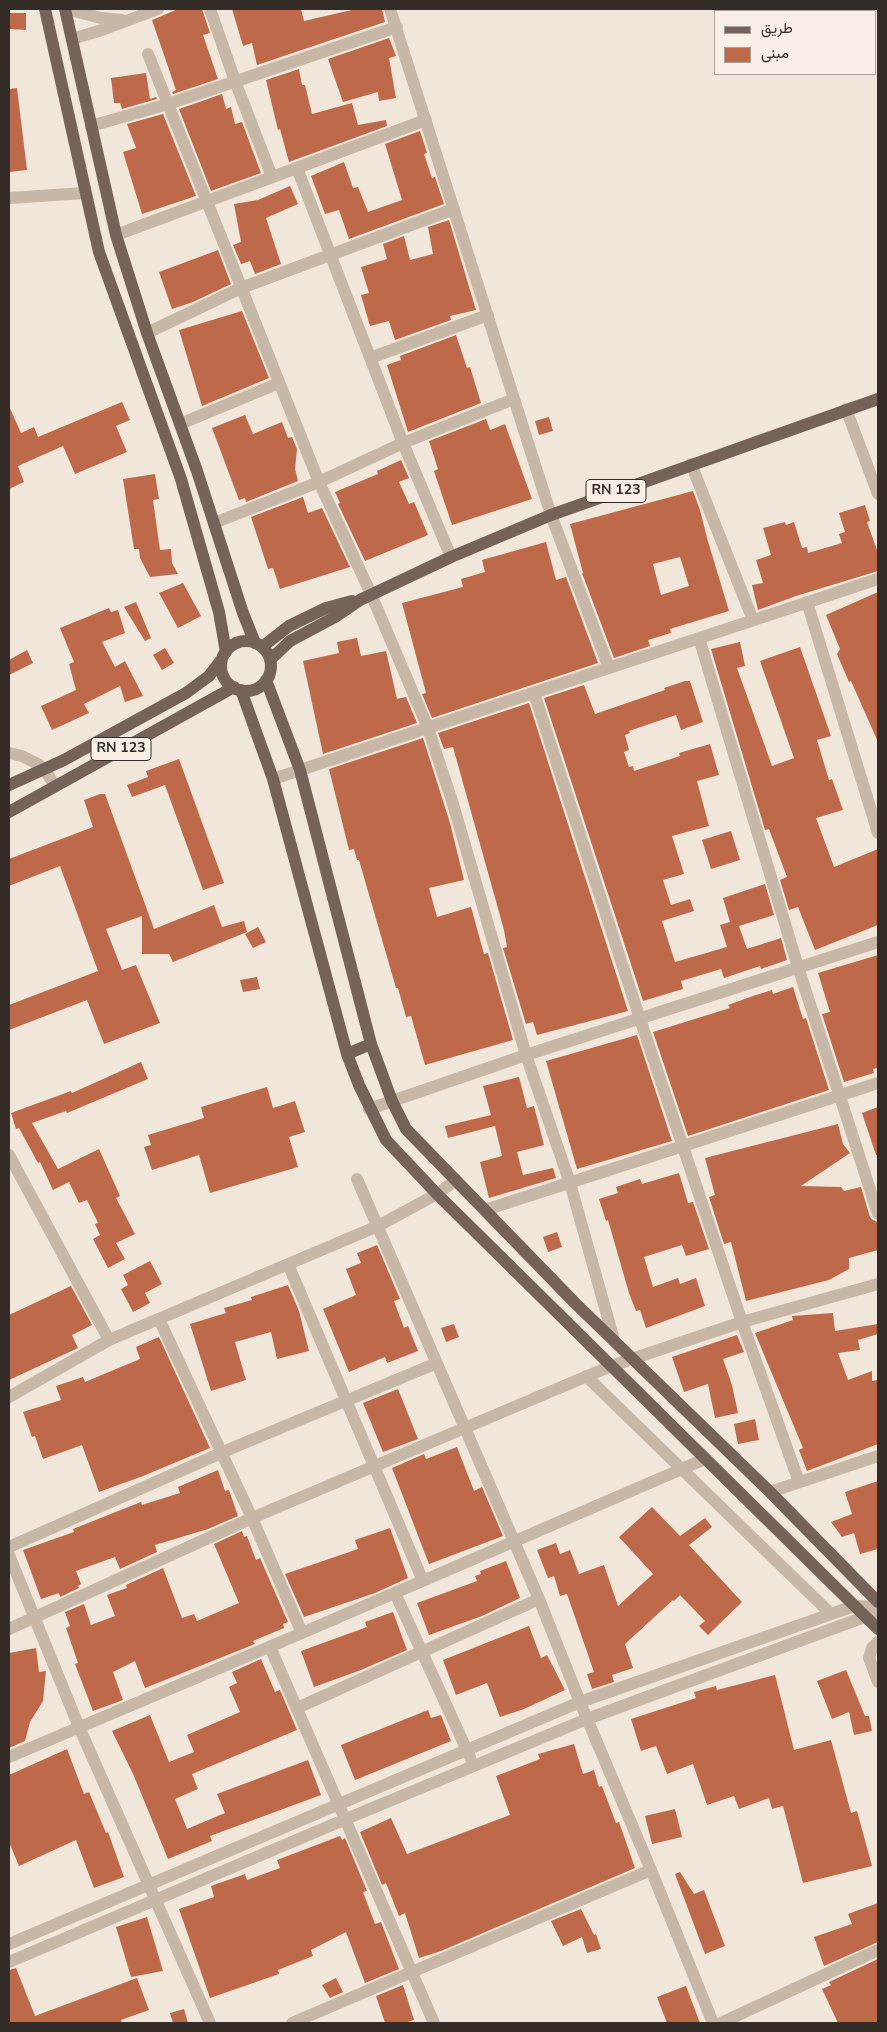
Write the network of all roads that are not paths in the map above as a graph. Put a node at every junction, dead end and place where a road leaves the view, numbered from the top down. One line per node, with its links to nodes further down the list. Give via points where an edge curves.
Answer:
1 (45, 9): 9 (main road)
2 (66, 9): 6 (street); 8 (main road)
3 (158, 9): 6 (street)
4 (210, 9): 11 (street)
5 (390, 9): 7 (street)
6 (124, 20): 8 (street)
7 (397, 27): 11 (street); 13 (street)
8 (72, 39): 9 (main road); 14 (main road)
9 (52, 43): 17 (main road)
10 (148, 54): 12 (street)
11 (235, 81): 12 (street); 16 (street)
12 (168, 104): 14 (street); 19 (street)
13 (426, 120): 15 (street); 20 (street)
14 (91, 126): 21 (main road)
15 (297, 168): 16 (street); 22 (street)
16 (272, 177): 19 (street)
17 (85, 193): 18 (street); 45 (main road, via 99,252 181,479 219,612)
18 (9, 198)
19 (206, 200): 21 (street); 23 (street)
20 (454, 209): 22 (street); 24 (street)
21 (116, 235): 25 (main road)
22 (330, 256): 23 (street); 26 (street)
23 (241, 288): 25 (street); 27 (street)
24 (488, 315): 26 (street); 28 (street)
25 (148, 333): 31 (main road)
26 (370, 358): 32 (street)
27 (279, 383): 31 (street); 34 (street)
28 (514, 399): 32 (street); 36 (street)
29 (878, 399): 30 (main road, RN 123)
30 (846, 409): 33 (main road, RN 123); 35 (street)
31 (180, 424): 37 (main road)
32 (403, 443): 34 (street); 38 (street)
33 (692, 464): 36 (main road, RN 123); 42 (street)
34 (319, 482): 37 (street); 40 (street)
35 (878, 494)
36 (552, 515): 38 (main road, RN 123); 47 (street)
37 (214, 523): 44 (main road)
38 (451, 558): 40 (main road, RN 123)
39 (878, 579): 41 (street)
40 (366, 597): 44 (main road, RN 123, via 326,608); 46 (main road, RN 123, via 290,641); 51 (street)
41 (807, 602): 42 (street); 59 (street)
42 (753, 620): 43 (street)
43 (699, 638): 47 (street); 61 (street)
44 (258, 645): 45 (main road, via 248,641 236,643); 46 (main road)
45 (224, 655): 49 (main road, via 223,675); 53 (main road, RN 123, via 209,676 194,688)
46 (270, 660): 48 (main road, via 270,674)
47 (609, 668): 50 (street)
48 (266, 680): 49 (main road, via 251,690); 54 (main road)
49 (237, 689): 55 (main road); 57 (main road, RN 123)
50 (534, 693): 51 (street); 62 (street)
51 (428, 728): 54 (street); 65 (street)
52 (9, 753): 53 (street, via 31,760)
53 (45, 770): 56 (main road, RN 123); 57 (street)
54 (300, 770): 55 (street); 63 (main road)
55 (274, 779): 64 (main road)
56 (9, 785)
57 (55, 786): 58 (main road, RN 123)
58 (9, 812)
59 (878, 833)
60 (878, 942): 61 (street)
61 (798, 967): 62 (street); 67 (street)
62 (640, 1018): 65 (street); 70 (street)
63 (372, 1044): 64 (main road); 68 (main road)
64 (347, 1054): 69 (main road)
65 (526, 1055): 68 (street); 74 (street)
66 (878, 1083): 67 (street)
67 (840, 1094): 70 (street); 77 (street)
68 (392, 1100): 69 (street); 73 (main road, via 406,1129)
69 (369, 1109): 75 (main road, via 386,1140)
70 (684, 1146): 74 (street); 82 (street)
71 (9, 1155): 83 (street)
72 (358, 1179): 78 (street)
73 (456, 1180): 75 (street); 76 (main road)
74 (570, 1183): 76 (street); 84 (street)
75 (437, 1194): 78 (street); 87 (main road)
76 (485, 1210): 84 (main road)
77 (878, 1214)
78 (378, 1226): 79 (street); 86 (street)
79 (288, 1264): 81 (street); 90 (street)
80 (878, 1284): 82 (street)
81 (159, 1319): 83 (street); 92 (street)
82 (742, 1322): 85 (street); 97 (street)
83 (109, 1340): 89 (street)
84 (614, 1340): 85 (main road)
85 (633, 1358): 87 (street); 98 (main road)
86 (437, 1363): 90 (street); 91 (street)
87 (610, 1366): 88 (street); 94 (main road)
88 (586, 1376): 91 (street); 96 (street)
89 (9, 1397)
90 (345, 1401): 92 (street); 95 (street)
91 (465, 1428): 95 (street); 100 (street)
92 (222, 1452): 99 (street); 101 (street)
93 (878, 1456): 97 (street)
94 (706, 1459): 96 (street); 107 (main road)
95 (373, 1467): 99 (street); 103 (street)
96 (682, 1469): 100 (street); 110 (street)
97 (798, 1482): 98 (street)
98 (770, 1492): 106 (main road)
99 (252, 1518): 112 (street); 115 (street)
100 (514, 1542): 103 (street); 105 (street)
101 (9, 1547)
102 (9, 1555): 112 (street)
103 (423, 1581): 104 (street)
104 (395, 1593): 115 (street); 118 (street)
105 (539, 1599): 118 (street); 120 (street)
106 (878, 1602)
107 (854, 1606): 108 (street); 110 (street); 111 (main road)
108 (878, 1607)
109 (878, 1612): 111 (street)
110 (831, 1614): 120 (street)
111 (866, 1617): 114 (main road); 122 (street)
112 (35, 1618): 113 (street); 123 (street)
113 (9, 1629)
114 (878, 1629)
115 (302, 1633): 117 (street)
116 (878, 1642): 119 (street, via 869,1658)
117 (270, 1647): 121 (street); 123 (street)
118 (421, 1650): 121 (street); 124 (street)
119 (878, 1682)
120 (580, 1702): 122 (street); 124 (street)
121 (296, 1708): 127 (street)
122 (587, 1719): 126 (street); 129 (street)
123 (79, 1727): 125 (street); 130 (street)
124 (466, 1750): 126 (street); 127 (street)
125 (9, 1757)
126 (474, 1766): 128 (street)
127 (337, 1804): 128 (street); 130 (street)
128 (346, 1819): 131 (street); 135 (street)
129 (651, 1870): 135 (street); 139 (street)
130 (148, 1885): 131 (street); 132 (street)
131 (155, 1899): 134 (street); 136 (street)
132 (9, 1944)
133 (878, 1950): 140 (street)
134 (9, 1962)
135 (411, 1972): 137 (street); 138 (street)
136 (210, 2023)
137 (292, 2023)
138 (434, 2023)
139 (713, 2023)
140 (720, 2023)

